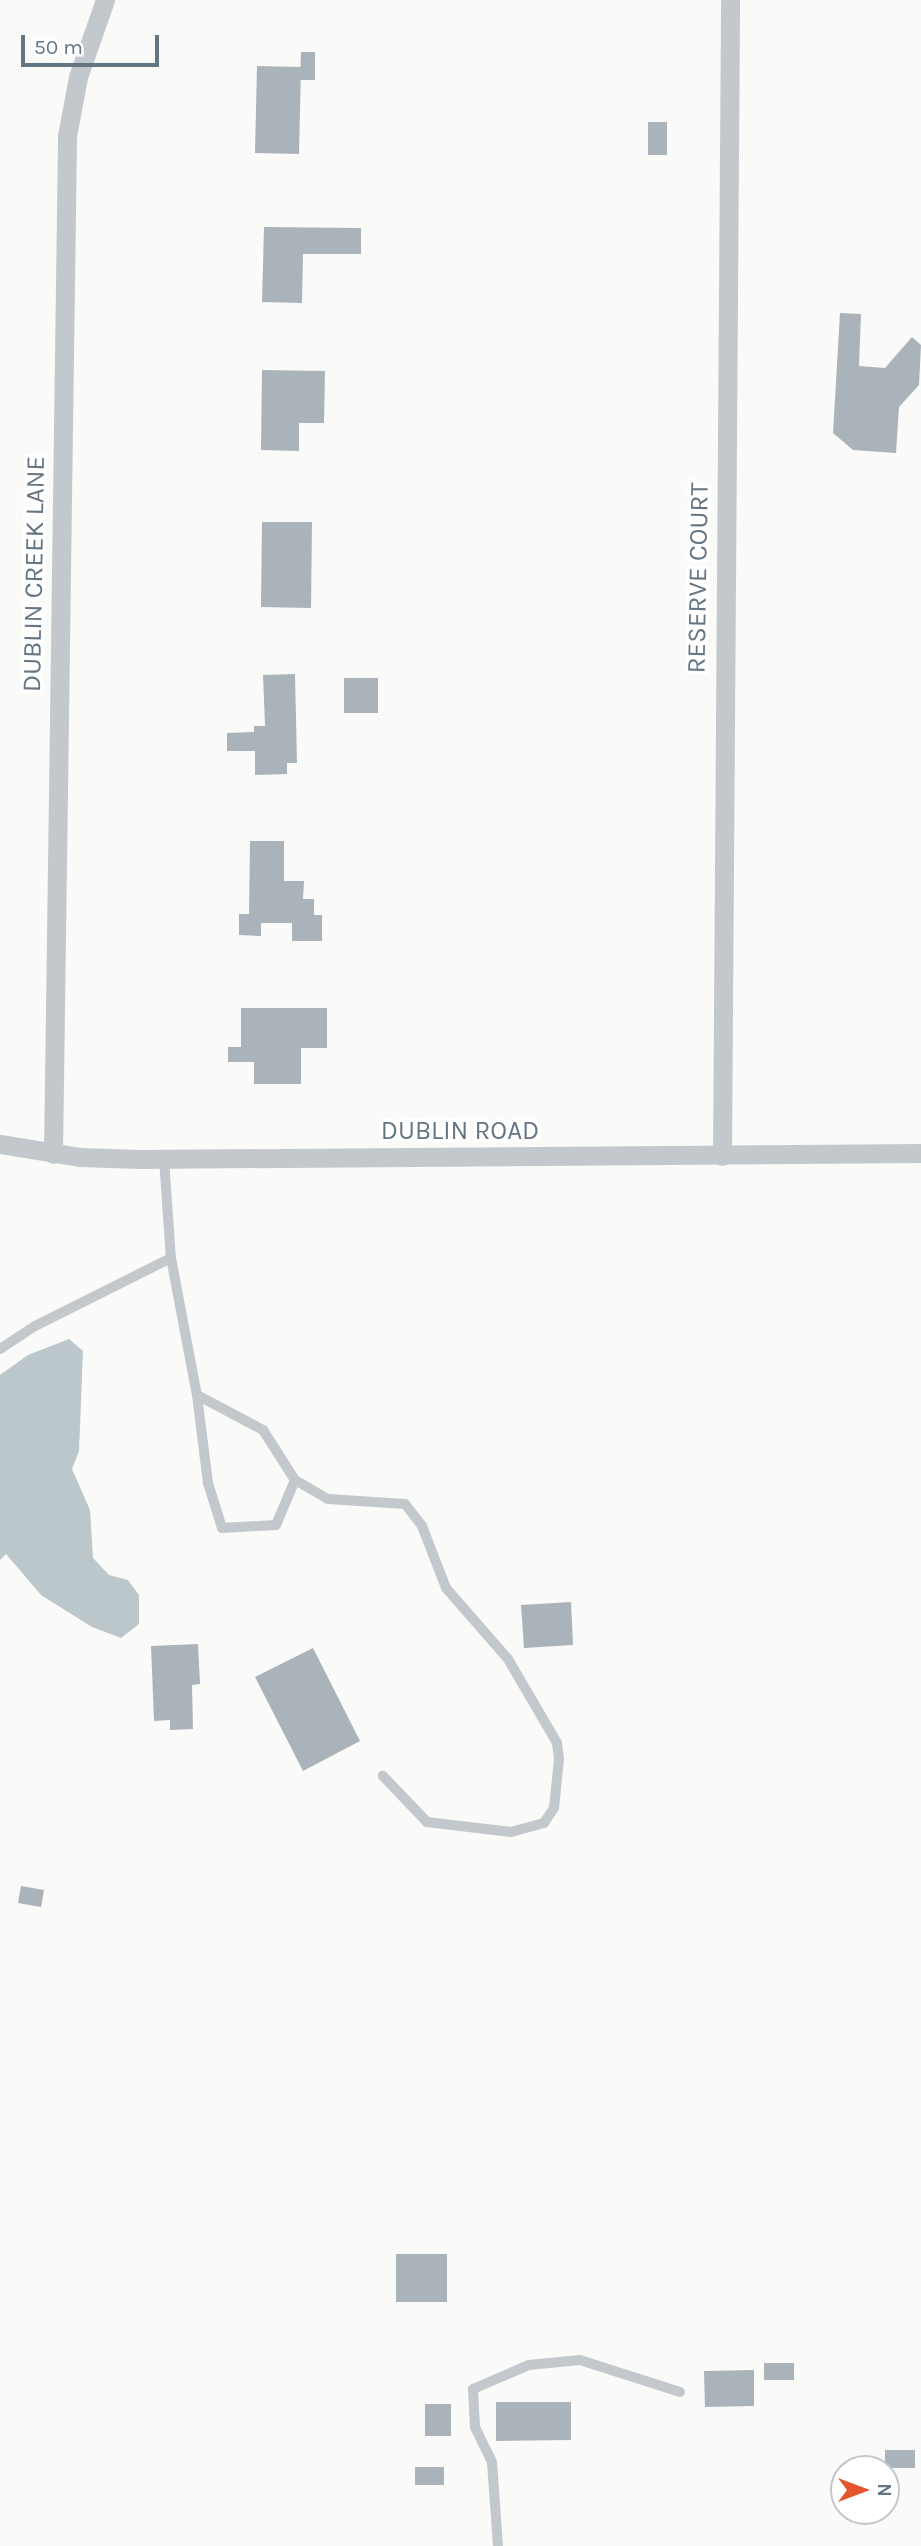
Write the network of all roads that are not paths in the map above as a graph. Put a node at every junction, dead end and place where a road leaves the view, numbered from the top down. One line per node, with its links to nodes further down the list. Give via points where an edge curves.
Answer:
1 (105, 0): 5 (street, DUBLIN CREEK LANE, via 78,77 67,136)
2 (730, 0): 6 (street, RESERVE COURT)
3 (0, 1144): 5 (street, DUBLIN ROAD)
4 (921, 1153): 6 (street, DUBLIN ROAD)
5 (53, 1154): 7 (street, DUBLIN ROAD)
6 (722, 1156): 7 (street, DUBLIN ROAD)
7 (164, 1158): 8 (lane)
8 (171, 1258): 9 (lane, via 35,1326); 10 (lane)
9 (0, 1349)
10 (197, 1395): 11 (lane, via 263,1430); 11 (lane, via 208,1483 222,1528 276,1525)
11 (295, 1480): 12 (lane, via 328,1499 405,1504 422,1526 446,1588 508,1659 556,1743 559,1759 554,1808 544,1823 512,1832 427,1822)
12 (383, 1776)
13 (680, 2392): 14 (lane, via 580,2360 529,2365 472,2389 475,2427 492,2462)
14 (498, 2546)

